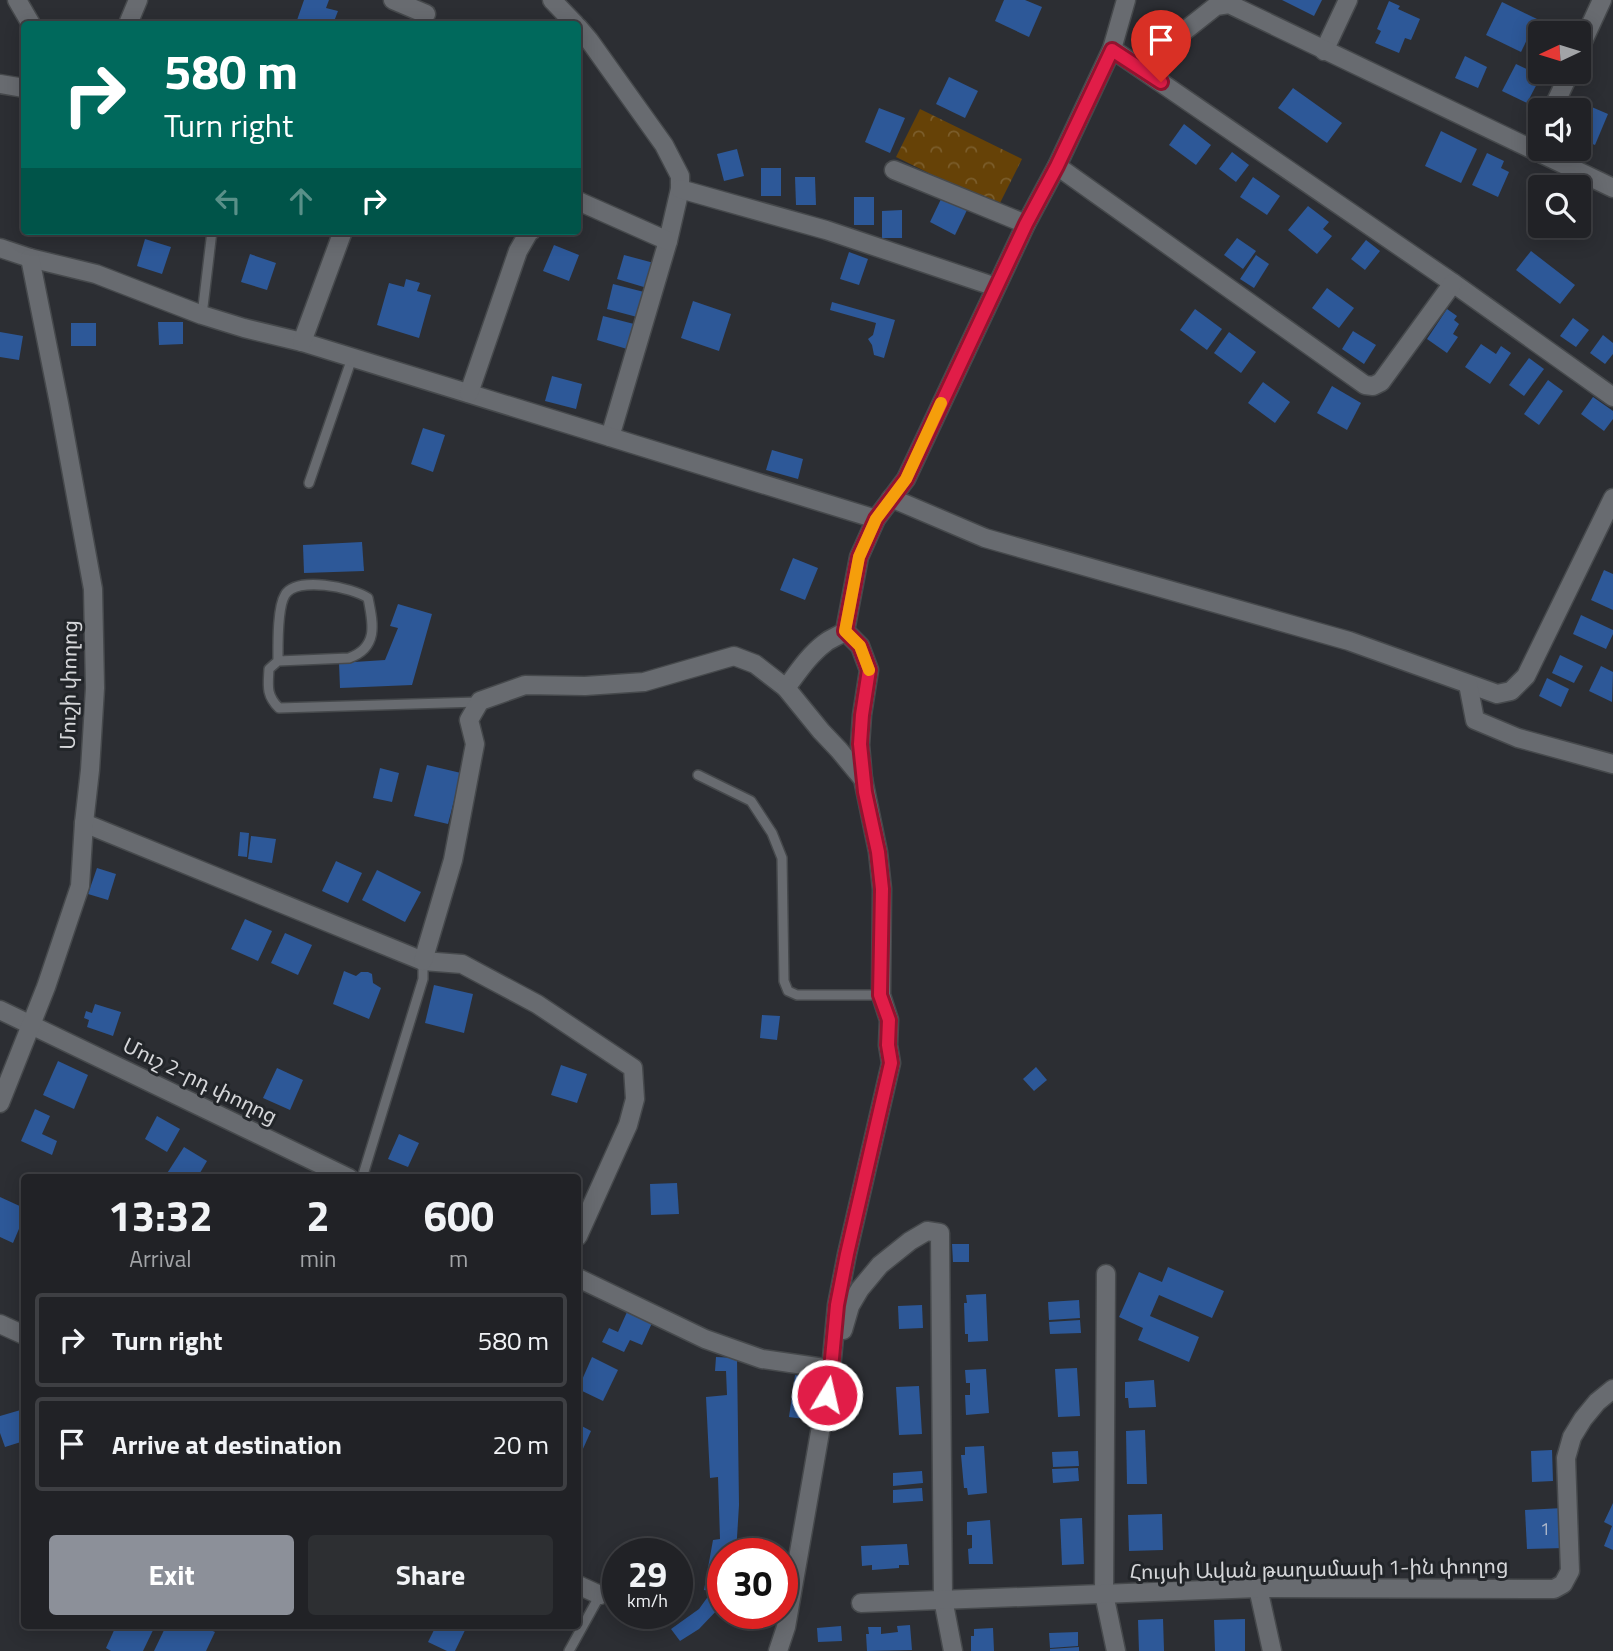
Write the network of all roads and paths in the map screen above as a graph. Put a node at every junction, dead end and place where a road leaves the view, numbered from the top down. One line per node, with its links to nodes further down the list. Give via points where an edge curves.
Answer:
1 (17, 0): 9 (street)
2 (138, 0): 10 (street)
3 (393, 0): 8 (street)
4 (552, 0): 11 (street)
5 (1126, 0): 14 (street)
6 (1348, 0): 15 (street)
7 (1602, 0): 12 (street)
8 (426, 13)
9 (30, 21)
10 (129, 21)
11 (571, 21)
12 (1591, 24)
13 (581, 31): 24 (street, via 664,145 680,176)
14 (1112, 50): 16 (street); 21 (street)
15 (1324, 51): 16 (street, via 1229,4 1216,6); 19 (street)
16 (1139, 67): 33 (street)
17 (0, 84): 18 (street)
18 (21, 88)
19 (1528, 139)
20 (1567, 161): 23 (street)
21 (1057, 166): 26 (street); 33 (street, via 1365,385 1381,382)
22 (894, 170): 26 (street)
23 (1613, 188)
24 (680, 189): 30 (street); 34 (street, via 827,230)
25 (581, 205): 30 (street)
26 (1026, 224): 34 (street)
27 (212, 235): 35 (lane)
28 (342, 235): 36 (street)
29 (527, 235): 38 (street)
30 (668, 241): 40 (street)
31 (0, 248): 32 (street)
32 (30, 258): 35 (street, via 96,274); 53 (street, Մուշի փողոց, via 93,589 95,688)
33 (1453, 284): 39 (street)
34 (996, 287): 42 (street, via 906,479)
35 (202, 315): 36 (street)
36 (302, 342): 37 (street)
37 (352, 358): 38 (street); 41 (lane)
38 (469, 394): 40 (street)
39 (1613, 397)
40 (610, 437): 44 (street)
41 (309, 483)
42 (891, 498): 44 (street); 47 (street, via 985,538 1349,641)
43 (1613, 498): 47 (street, via 1526,676 1511,691 1497,694)
44 (876, 519): 45 (street, via 859,557)
45 (845, 631): 48 (street, via 806,661); 52 (street, via 860,646 869,670 860,744)
46 (278, 661): 46 (lane, via 359,655 372,632 368,598 320,584 285,594); 49 (lane, via 269,669 268,688 279,708)
47 (1468, 684): 50 (street, via 1475,720 1518,738)
48 (786, 688): 49 (street, via 755,664 734,656 644,682 525,685); 52 (street)
49 (480, 702): 54 (street, via 469,720 475,744 453,860)
50 (1613, 764)
51 (698, 775): 55 (lane, via 751,801 772,833 782,858 784,981 788,991 797,995)
52 (863, 779): 55 (street, via 882,889)
53 (84, 822): 54 (street); 57 (street, Մուշի փողոց, via 80,886)
54 (423, 961): 60 (lane, via 423,979); 61 (street, via 462,964 537,1004 634,1068 635,1100 628,1125)
55 (880, 995): 66 (street, via 889,1020 891,1063 837,1305)
56 (0, 1010): 57 (street, Մուշ 2-րդ փողոց)
57 (31, 1026): 58 (street, Մուշի փողոց); 59 (street, Մուշ 2-րդ փողոց)
58 (0, 1103)
59 (341, 1174)
60 (363, 1174)
61 (581, 1229)
62 (1105, 1274): 70 (street)
63 (581, 1280): 66 (street, via 705,1339 762,1359)
64 (0, 1324): 65 (street)
65 (21, 1334)
66 (831, 1369): 72 (street, via 850,1306 869,1277 910,1241 927,1231 940,1233); 75 (street)
67 (1613, 1389): 69 (street, Հույսի Ավան թաղամասի 1-ին փողոց, via 1597,1402 1572,1437 1566,1458 1570,1565 1568,1576 1554,1590)
68 (581, 1586): 71 (street)
69 (1258, 1588): 70 (street, Հույսի Ավան թաղամասի 1-ին փողոց); 78 (street)
70 (1104, 1594): 72 (street, Հույսի Ավան թաղամասի 1-ին փողոց); 77 (street)
71 (600, 1595): 74 (lane)
72 (943, 1599): 73 (street, Հույսի Ավան թաղամասի 1-ին փողոց); 76 (street)
73 (861, 1604)
74 (569, 1651)
75 (778, 1651)
76 (953, 1651)
77 (1116, 1651)
78 (1272, 1651)

